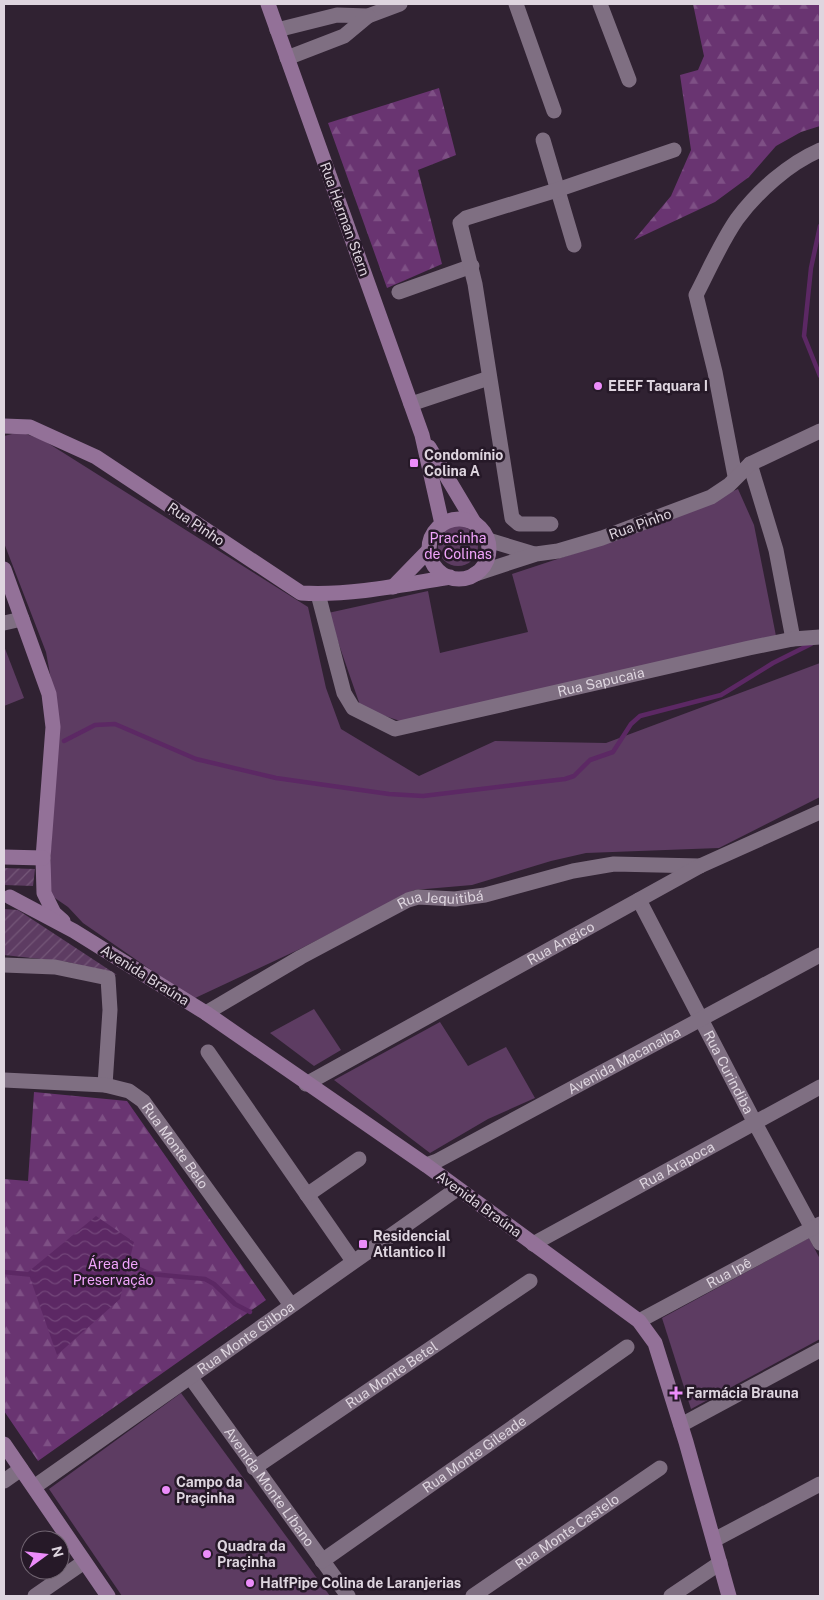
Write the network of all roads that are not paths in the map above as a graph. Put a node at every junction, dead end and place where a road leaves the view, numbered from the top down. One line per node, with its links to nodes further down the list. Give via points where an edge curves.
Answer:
1 (268, 4): 6 (street, Rua Herman Stern)
2 (400, 4): 5 (street)
3 (516, 4): 9 (street)
4 (600, 4): 8 (street)
5 (374, 10): 6 (street, via 337,15); 7 (street, via 344,36)
6 (277, 30): 7 (street, Rua Herman Stern)
7 (287, 58): 18 (street, Rua Herman Stern)
8 (629, 80)
9 (554, 111)
10 (543, 140): 13 (street)
11 (674, 150): 13 (street)
12 (820, 150): 23 (street, via 784,171 736,220 696,294)
13 (557, 190): 14 (street); 15 (street, via 462,220 460,226)
14 (574, 245)
15 (472, 266): 16 (street); 17 (street)
16 (399, 292)
17 (490, 378): 18 (street); 26 (street, via 512,518 519,524)
18 (411, 404): 21 (street, Rua Herman Stern)
19 (4, 426): 34 (street, Rua Pinho, via 30,427 96,457 294,589)
20 (820, 431): 22 (street, Rua Pinho)
21 (422, 435): 24 (street, Rua Herman Stern); 25 (street, Rua Herman Stern)
22 (750, 464): 23 (street, Rua Pinho); 39 (street, via 776,550)
23 (735, 476): 29 (street, Rua Pinho, via 712,497 602,538)
24 (442, 524): 25 (street, via 455,519); 28 (street, via 431,538)
25 (475, 524): 27 (street)
26 (551, 524)
27 (488, 540): 29 (street, Rua Pinho); 31 (street, via 486,562)
28 (429, 550): 32 (street, via 436,567); 33 (street)
29 (536, 554): 31 (street, Rua Pinho)
30 (4, 569): 35 (street)
31 (475, 574): 32 (street, via 463,578)
32 (450, 577): 33 (street, Rua Pinho)
33 (393, 587): 34 (street, Rua Pinho)
34 (318, 594): 39 (street, Rua Sapucaia, via 349,703 394,729)
35 (9, 600): 36 (street)
36 (22, 619): 37 (street); 42 (street, via 52,709)
37 (4, 623)
38 (820, 637): 39 (street, Rua Sapucaia)
39 (793, 639)
40 (820, 812): 43 (street, Rua Angico)
41 (4, 857): 42 (street)
42 (43, 858): 44 (street)
43 (700, 866): 46 (street, Rua Angico); 50 (street, Rua Jequitibá, via 614,864 573,871 485,895 455,899 413,898 301,957)
44 (44, 893): 45 (street); 47 (street, Avenida Braúna, via 54,913)
45 (7, 896): 47 (street, Avenida Braúna)
46 (640, 900): 51 (street, Rua Curindiba); 54 (street, Rua Angico)
47 (74, 931): 50 (street, Avenida Braúna)
48 (820, 955): 51 (street, Avenida Macanaiba)
49 (4, 965): 55 (street, via 55,967 108,978 110,1010)
50 (206, 1013): 54 (street, Avenida Braúna)
51 (701, 1019): 57 (street, Rua Curindiba); 59 (street, Avenida Macanaiba)
52 (208, 1052): 61 (street)
53 (4, 1080): 55 (street, Rua Monte Belo)
54 (306, 1084): 59 (street, Avenida Braúna)
55 (105, 1085): 67 (street, Rua Monte Belo, via 129,1091 154,1114)
56 (820, 1087): 57 (street, Rua Arapoca)
57 (755, 1123): 62 (street, Rua Curindiba); 64 (street, Rua Arapoca)
58 (359, 1159): 61 (street)
59 (426, 1164): 60 (street, Avenida Braúna)
60 (457, 1189): 64 (street, Avenida Braúna); 65 (street, Rua Monte Gilboa)
61 (307, 1195): 65 (street)
62 (816, 1227): 63 (street, Rua Curindiba); 68 (street, Rua Ipê)
63 (820, 1243)
64 (534, 1244): 68 (street, Avenida Braúna)
65 (353, 1261): 67 (street, Rua Monte Gilboa)
66 (530, 1281): 74 (street, Rua Monte Betel)
67 (291, 1305): 71 (street, Rua Monte Gilboa)
68 (639, 1321): 72 (street, Avenida Braúna, via 655,1344)
69 (627, 1347): 81 (street, Rua Monte Gileade)
70 (820, 1350): 72 (street)
71 (191, 1378): 74 (street, Avenida Monte Líbano); 79 (street, Rua Monte Gilboa)
72 (681, 1425): 80 (street, Avenida Braúna)
73 (4, 1444): 76 (street)
74 (254, 1468): 81 (street, Avenida Monte Líbano)
75 (660, 1468): 87 (street, Rua Monte Castelo)
76 (21, 1469): 77 (street); 79 (street)
77 (4, 1481)
78 (820, 1484): 80 (street)
79 (34, 1487): 82 (street)
80 (714, 1540): 83 (street, Avenida Braúna)
81 (322, 1561): 86 (street, Avenida Monte Líbano)
82 (84, 1562): 84 (street); 85 (street)
83 (720, 1562): 88 (street); 89 (street, Avenida Braúna)
84 (35, 1596)
85 (108, 1596)
86 (348, 1596)
87 (473, 1596)
88 (671, 1596)
89 (729, 1596)

